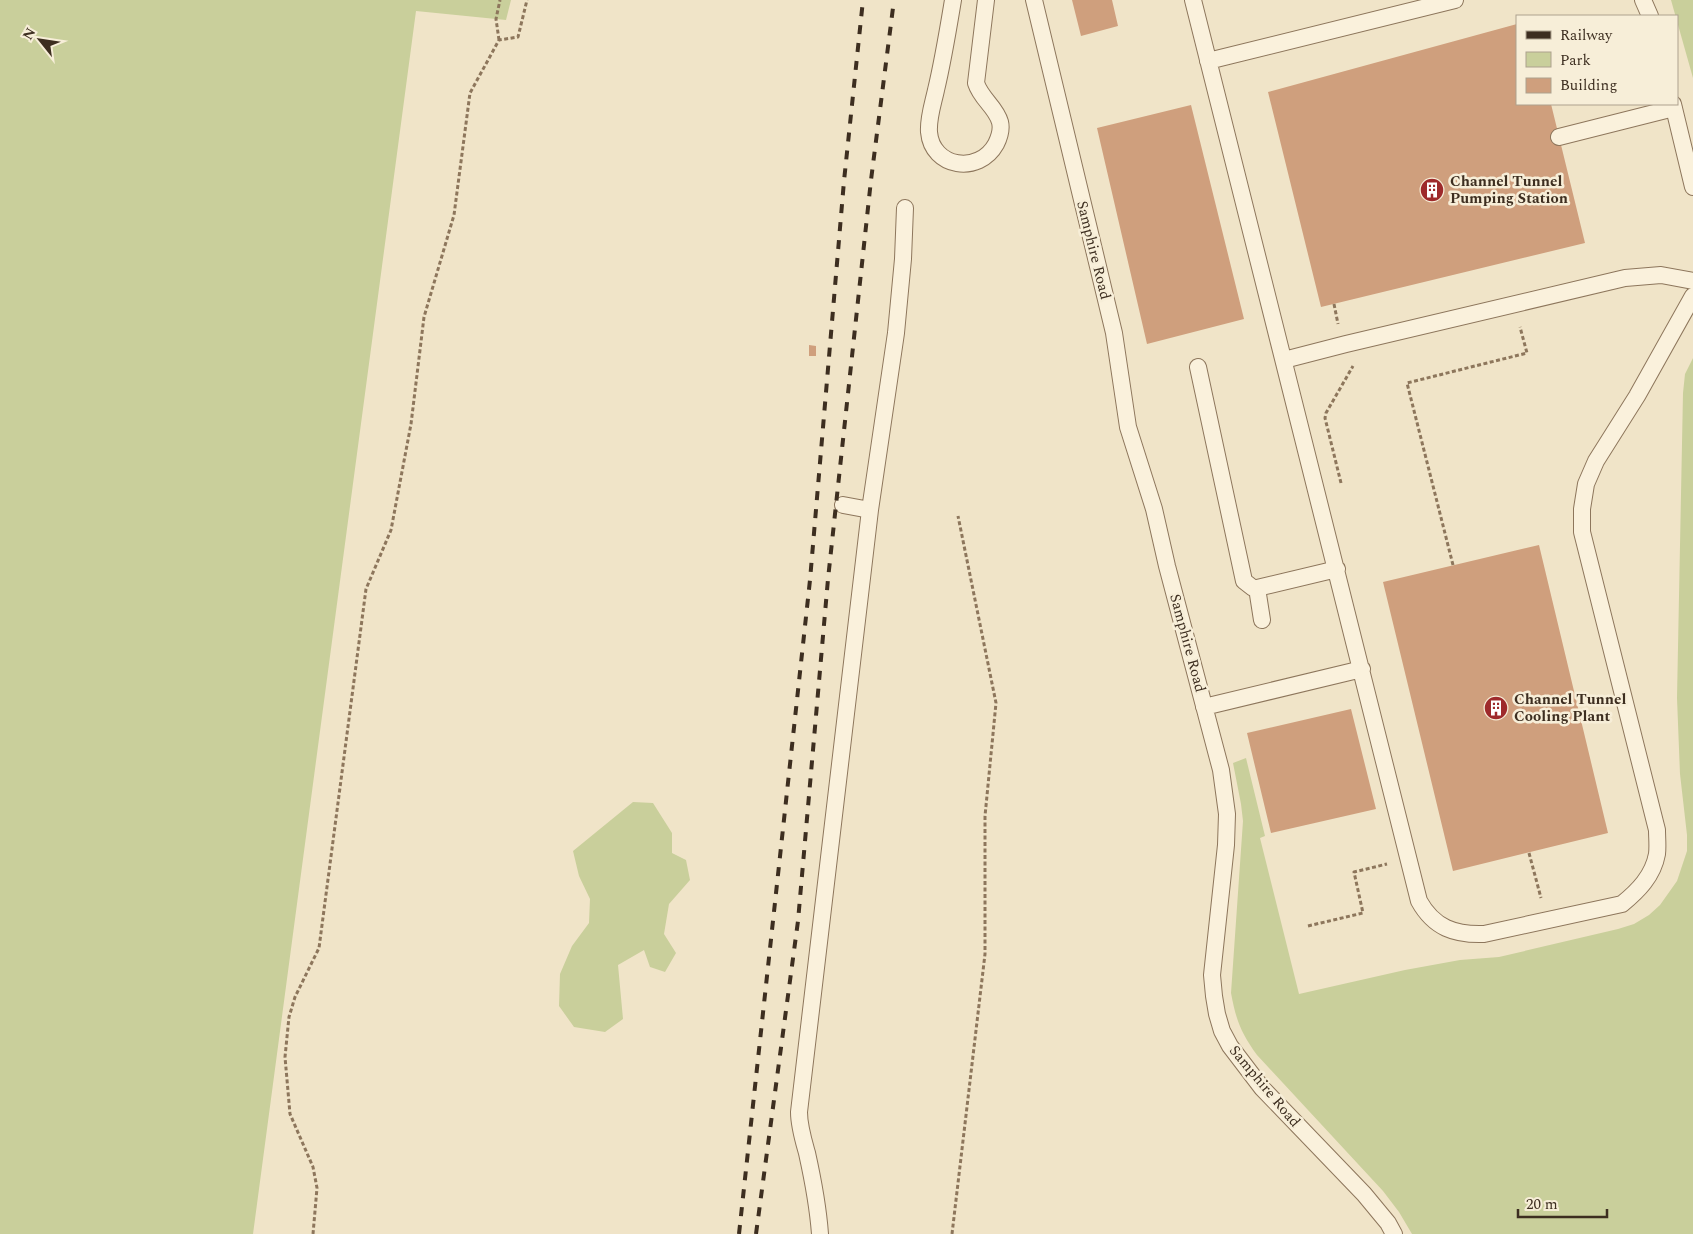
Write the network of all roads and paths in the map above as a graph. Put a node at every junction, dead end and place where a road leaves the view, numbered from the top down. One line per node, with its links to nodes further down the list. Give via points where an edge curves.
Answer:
1 (500, 0): 10 (path, via 496,19)
2 (527, 0): 10 (path, via 518,37)
3 (953, 0): 4 (lane, via 929,132 937,152 947,161 959,164 984,158 1000,137 1000,123 979,93 976,83)
4 (986, 0)
5 (1034, 0): 32 (lane, Samphire Road, via 1114,333 1128,428 1154,509)
6 (1193, 0): 11 (lane)
7 (1454, 0): 11 (lane)
8 (1643, 0): 9 (lane)
9 (1650, 15)
10 (499, 40): 37 (path, via 470,93 454,215 424,317 411,424 391,530 366,589 319,948 288,1017 285,1057 290,1114 313,1167 317,1188)
11 (1208, 61): 21 (lane)
12 (1673, 106): 13 (lane); 14 (lane)
13 (1559, 137)
14 (1693, 186)
15 (905, 208): 25 (lane, via 896,333)
16 (1693, 281): 19 (lane, via 1661,274 1625,278)
17 (1693, 296): 35 (lane, via 1596,461 1586,484 1582,509 1582,532 1652,805 1657,854 1649,877 1622,904)
18 (1334, 304): 20 (path)
19 (1515, 304): 20 (lane); 27 (path, via 1527,353 1407,383)
20 (1346, 344): 21 (lane); 23 (path, via 1354,366 1325,418)
21 (1284, 360): 28 (lane)
22 (1198, 367): 29 (lane, via 1244,580)
23 (1341, 485)
24 (842, 505): 25 (lane)
25 (870, 510): 38 (lane, via 799,1112)
26 (958, 516): 39 (path, via 996,703 985,816 985,954)
27 (1452, 566)
28 (1336, 569): 29 (lane); 31 (lane)
29 (1257, 588): 30 (lane)
30 (1262, 620)
31 (1362, 669): 32 (lane); 34 (lane)
32 (1204, 707): 40 (lane, Samphire Road, via 1221,770 1227,814 1212,975 1222,1031 1262,1088 1364,1194)
33 (1529, 853): 35 (path)
34 (1409, 859): 35 (lane, via 1426,912 1451,931 1467,935 1484,934); 36 (path, via 1354,872 1363,913)
35 (1547, 920)
36 (1308, 926)
37 (314, 1234)
38 (820, 1234)
39 (952, 1234)
40 (1394, 1234)

